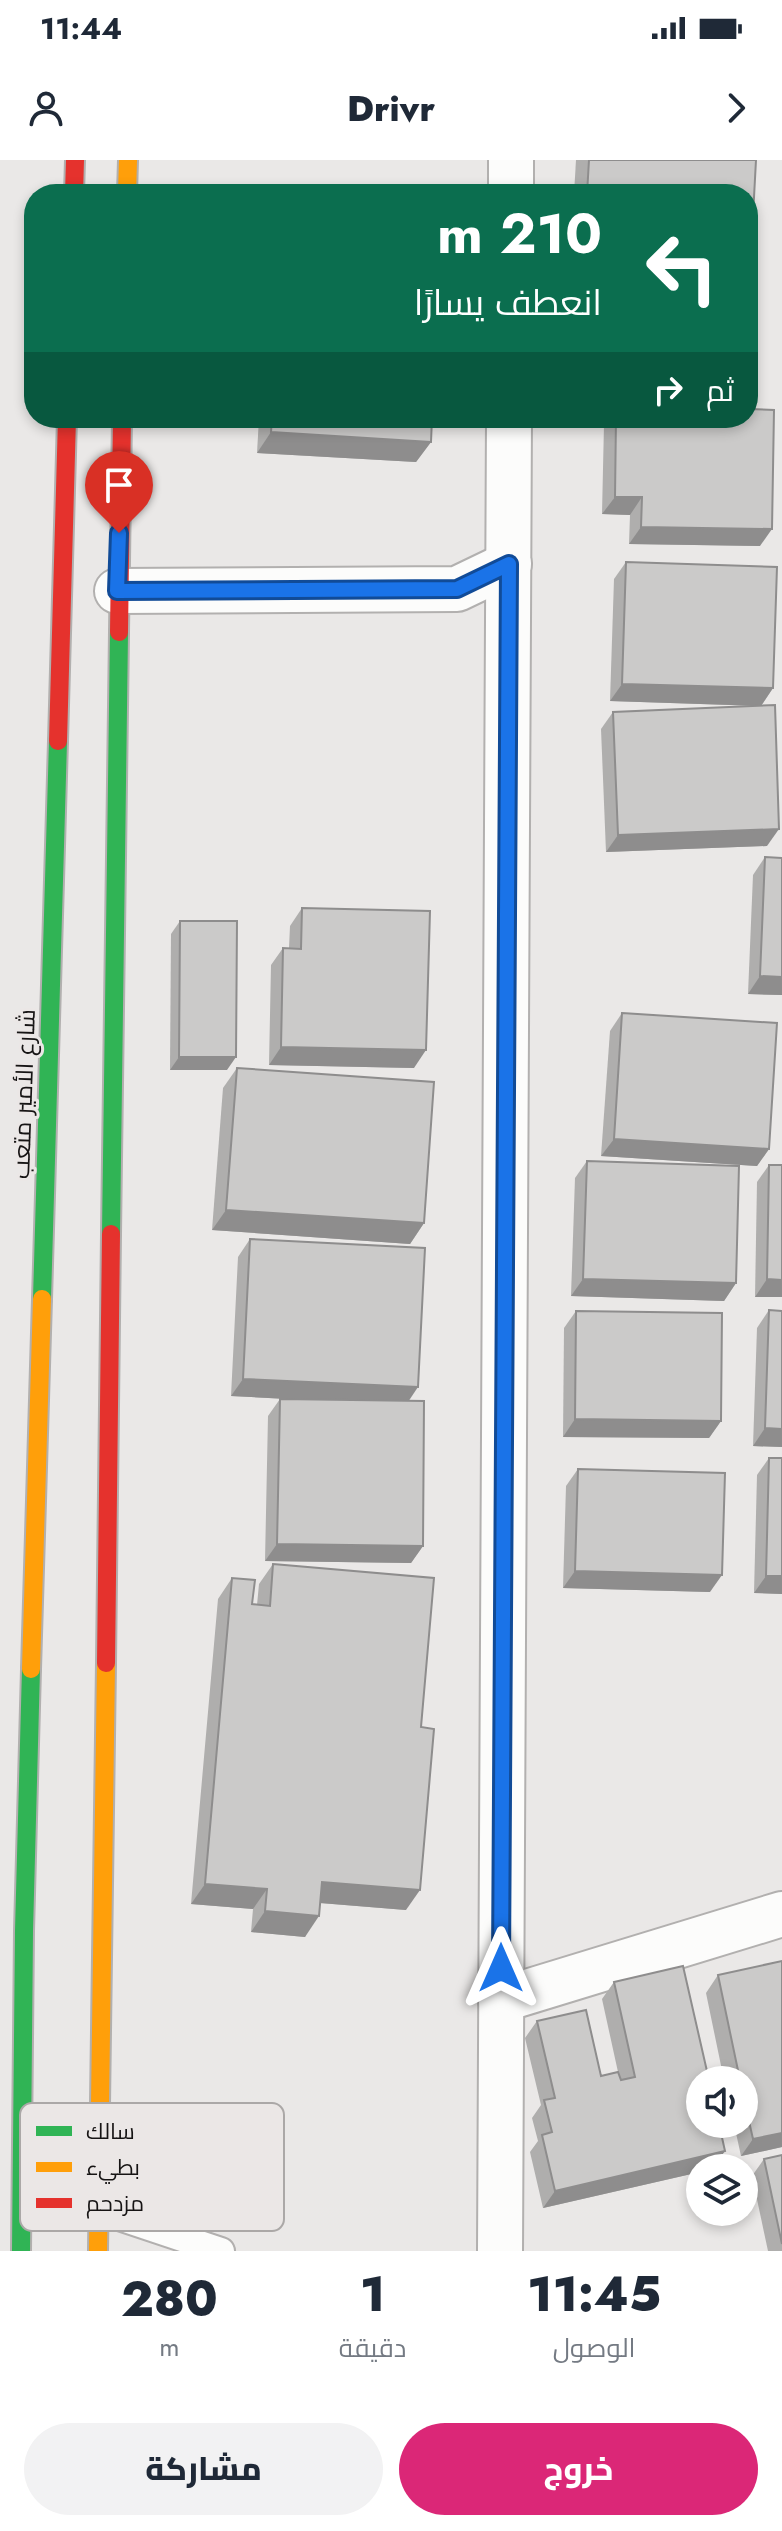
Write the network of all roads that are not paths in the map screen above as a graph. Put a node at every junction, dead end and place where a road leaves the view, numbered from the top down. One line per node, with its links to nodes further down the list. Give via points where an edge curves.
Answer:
1 (75, 160): 4 (main road)
2 (128, 160): 5 (main road)
3 (511, 160): 6 (street)
4 (74, 184)
5 (127, 184)
6 (511, 184)
7 (67, 428): 14 (main road, شارع الأمير متعب)
8 (122, 428): 11 (main road)
9 (509, 428): 10 (street)
10 (509, 564): 11 (street, via 457,589); 13 (street)
11 (117, 591): 15 (main road)
12 (782, 1914): 13 (street)
13 (501, 2000): 21 (street)
14 (22, 2103)
15 (99, 2103)
16 (21, 2231): 19 (main road, شارع الأمير متعب)
17 (153, 2231): 18 (lane)
18 (192, 2246): 20 (lane)
19 (21, 2251)
20 (221, 2251)
21 (500, 2251)

